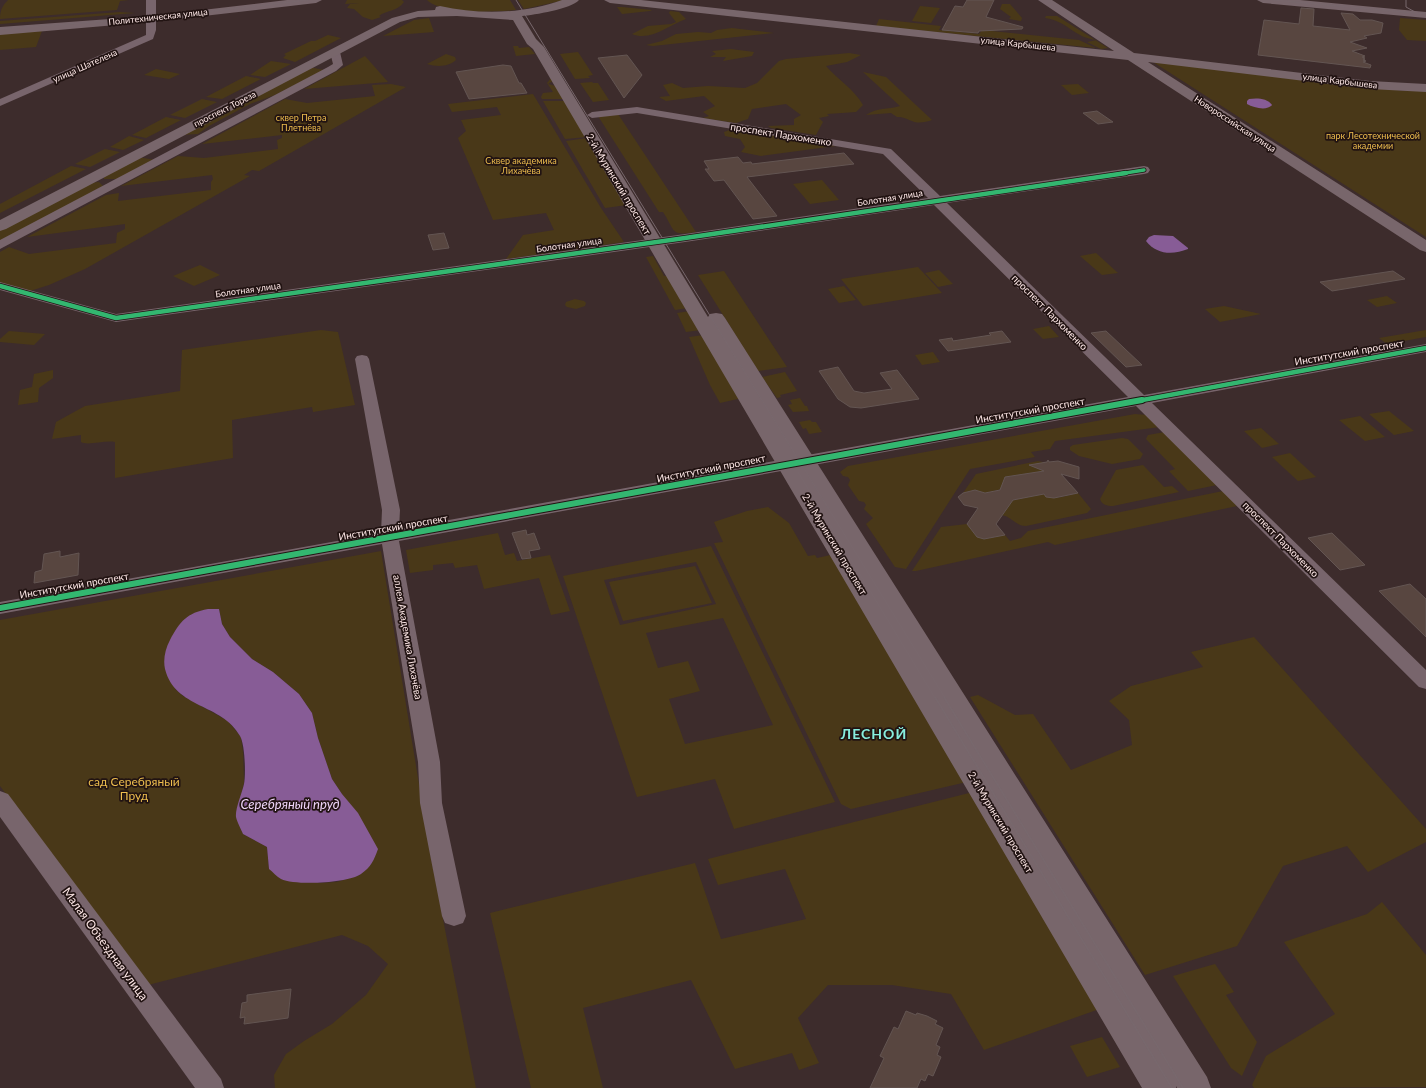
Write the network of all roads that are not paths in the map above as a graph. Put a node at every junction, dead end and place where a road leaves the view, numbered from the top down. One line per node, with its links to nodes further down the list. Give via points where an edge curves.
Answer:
1 (151, 0): 15 (street)
2 (289, 0): 15 (main road, Политехническая улица)
3 (316, 0): 15 (main road, Политехническая улица)
4 (583, 0): 9 (main road)
5 (610, 0): 21 (main road, улица Карбышева)
6 (1044, 0): 21 (main road, Новороссийская улица)
7 (1263, 0): 14 (main road)
8 (1296, 0): 11 (main road)
9 (570, 1): 10 (main road)
10 (533, 10): 13 (main road); 16 (main road, via 532,16)
11 (1426, 12)
12 (455, 13): 13 (main road); 20 (main road, проспект Тореза, via 429,13 400,18); 29 (main road, проспект Тореза, via 422,3 412,7)
13 (500, 14): 31 (main road, 2-й Муринский проспект, via 517,17)
14 (1426, 15)
15 (150, 17): 17 (main road, Политехническая улица); 18 (main road, Политехническая улица); 23 (street, улица Шателена, via 150,37)
16 (536, 23)
17 (0, 26)
18 (0, 31)
19 (546, 39): 24 (main road, 2-й Муринский проспект)
20 (335, 52): 26 (main road, проспект Тореза); 27 (street, via 338,65 332,69)
21 (1130, 56): 22 (main road, улица Карбышева, via 1370,85); 33 (main road, Новороссийская улица)
22 (1426, 88)
23 (0, 103)
24 (592, 115): 28 (street, проспект Пархоменко, via 637,110 887,151); 31 (main road, 2-й Муринский проспект)
25 (1144, 170): 28 (street, Болотная улица)
26 (91, 178): 27 (street); 30 (main road, проспект Тореза)
27 (114, 184): 32 (street)
28 (935, 200): 31 (street, Болотная улица); 37 (street, проспект Пархоменко)
29 (0, 218)
30 (0, 226)
31 (661, 241): 34 (street, Болотная улица, via 116,318); 38 (main road, 2-й Муринский проспект)
32 (0, 245)
33 (1426, 247)
34 (0, 286)
35 (1426, 348): 37 (street, Институтский проспект)
36 (362, 359): 39 (street, аллея Академика Лихачёва, via 392,510)
37 (1140, 400): 38 (street, Институтский проспект); 41 (street, проспект Пархоменко)
38 (796, 462): 39 (street, Институтский проспект); 45 (main road, 2-й Муринский проспект); 46 (main road, 2-й Муринский проспект)
39 (390, 538): 40 (street, Институтский проспект); 43 (street, аллея Академика Лихачёва, via 429,762 431,803)
40 (0, 608)
41 (1426, 682)
42 (0, 800): 44 (street, Малая Объездная улица)
43 (454, 916)
44 (211, 1088)
45 (1160, 1088)
46 (1195, 1088)

